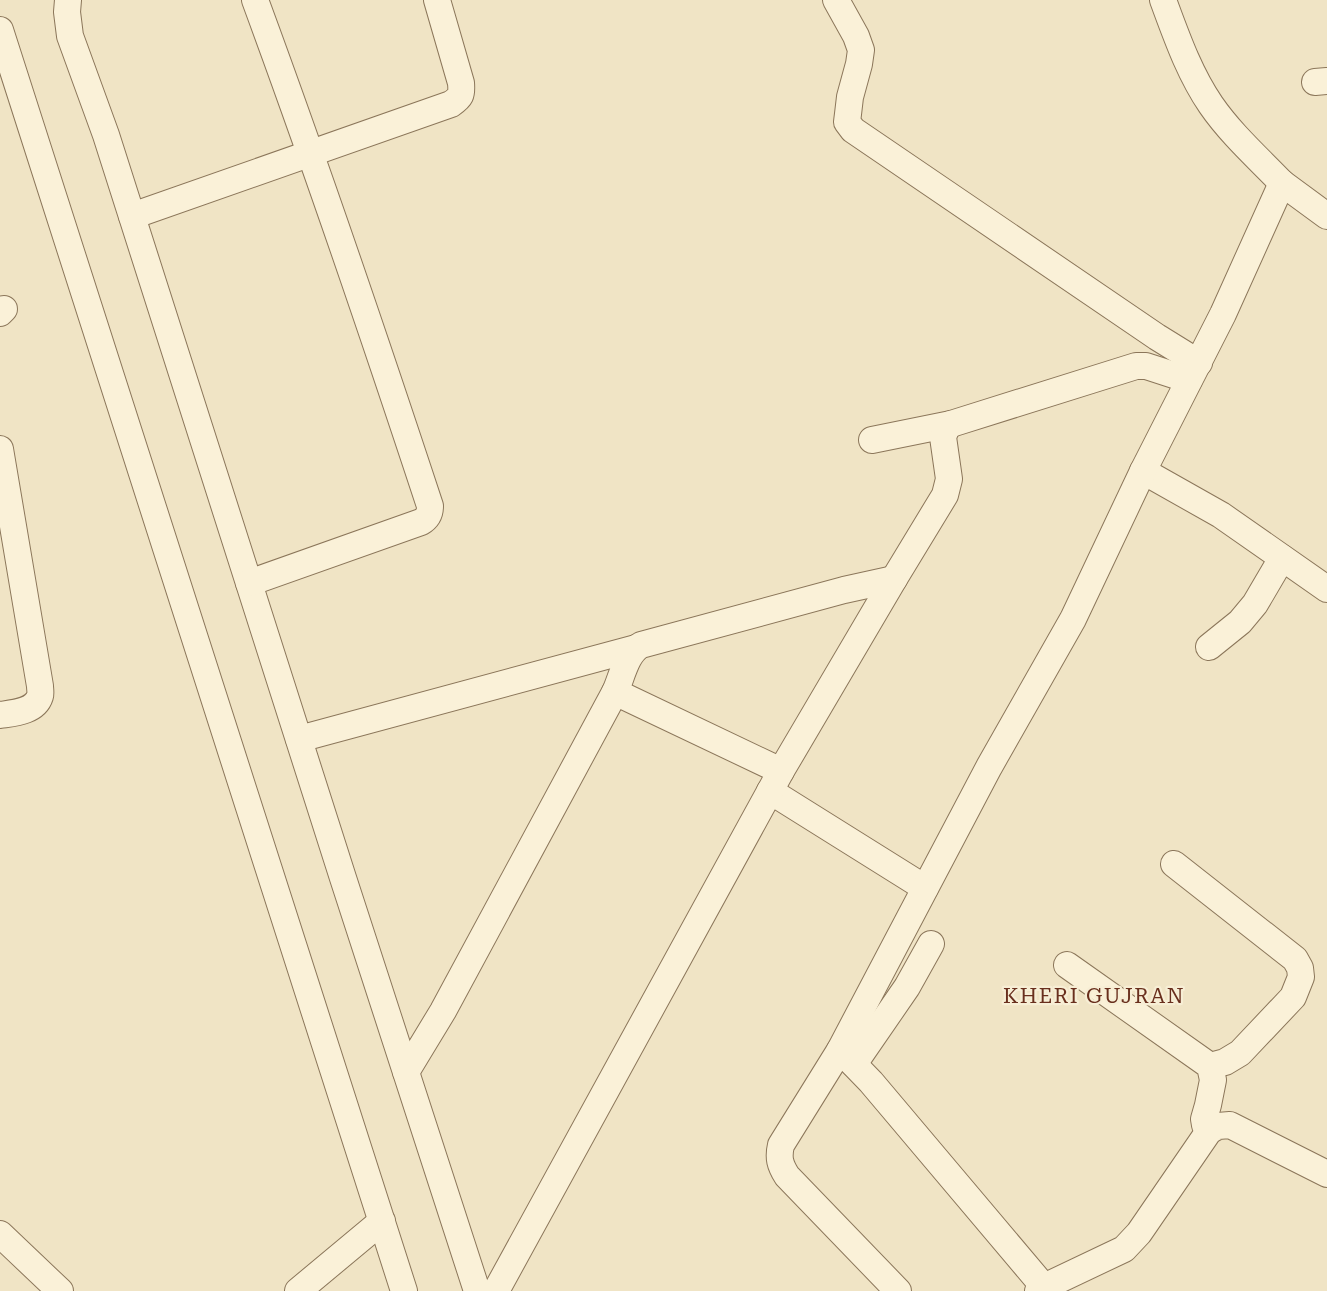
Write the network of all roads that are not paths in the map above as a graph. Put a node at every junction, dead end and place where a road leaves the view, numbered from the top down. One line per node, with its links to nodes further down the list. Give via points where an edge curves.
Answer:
1 (68, 0): 9 (street, via 70,36)
2 (255, 0): 7 (street)
3 (437, 0): 7 (street, via 461,83 459,98)
4 (836, 0): 11 (street, via 861,50 848,114 853,130 1157,337)
5 (1162, 0): 8 (street, via 1183,55 1210,104 1235,136)
6 (0, 30): 35 (street)
7 (311, 153): 9 (street); 18 (street, via 430,513 421,522)
8 (1282, 183): 10 (street); 11 (street)
9 (132, 216): 18 (street)
10 (1327, 216)
11 (1194, 372): 12 (street, via 1136,366); 15 (street)
12 (951, 424): 13 (street); 17 (street, via 943,437 949,479 945,495)
13 (872, 440)
14 (0, 449): 23 (street, via 40,697 33,706)
15 (1143, 471): 16 (street, via 1221,515); 27 (street, via 1073,619)
16 (1282, 558): 19 (street); 20 (street, via 1240,622)
17 (894, 579): 21 (street); 25 (street)
18 (249, 583): 24 (street)
19 (1327, 589)
20 (1209, 647)
21 (636, 648): 22 (street); 24 (street)
22 (615, 692): 25 (street); 32 (street)
23 (0, 715)
24 (299, 739): 32 (street)
25 (775, 781): 27 (street); 42 (street)
26 (1174, 864): 31 (street, via 1295,959 1300,968 1301,977 1293,997 1240,1053)
27 (925, 888): 30 (street)
28 (931, 944): 30 (street, via 907,987)
29 (1067, 965): 31 (street)
30 (847, 1057): 37 (street); 43 (street, via 781,1145 781,1166)
31 (1210, 1066): 33 (street, via 1213,1080 1204,1119)
32 (406, 1072): 41 (street)
33 (1209, 1131): 34 (street, via 1230,1125); 37 (street, via 1124,1249)
34 (1327, 1174)
35 (381, 1221): 39 (street); 40 (street)
36 (0, 1234): 38 (street)
37 (1041, 1289)
38 (60, 1291)
39 (298, 1291)
40 (404, 1291)
41 (477, 1291)
42 (496, 1291)
43 (898, 1291)

